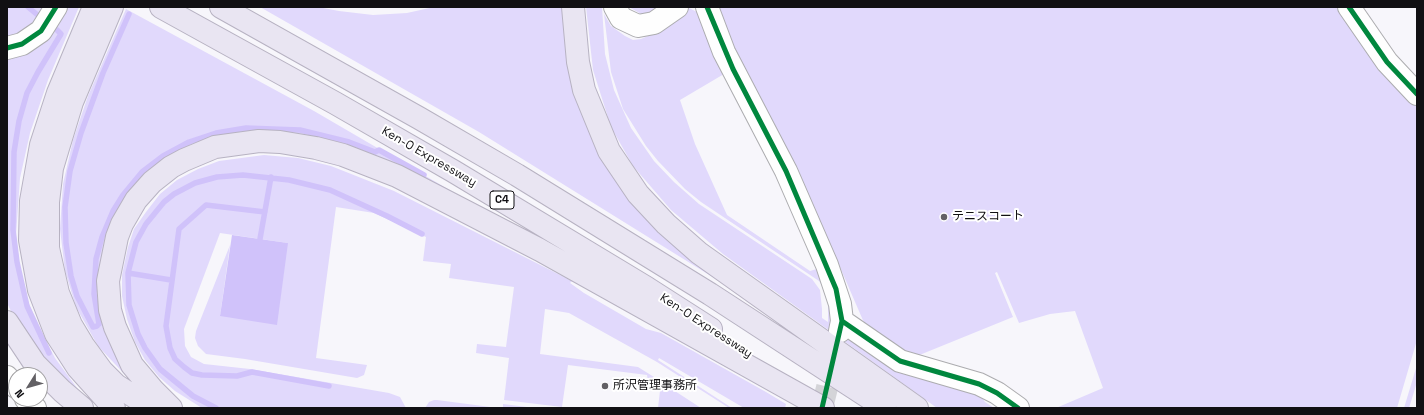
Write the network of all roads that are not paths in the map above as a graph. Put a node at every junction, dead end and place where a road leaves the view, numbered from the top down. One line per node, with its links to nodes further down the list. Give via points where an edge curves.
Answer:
1 (56, 7): 11 (street, via 41,32 29,41)
2 (94, 7): 15 (highway, via 58,93 41,145 31,201 30,240 38,290 56,334 78,368)
3 (112, 7): 16 (highway, via 74,97 52,168 48,202 48,248 54,282 71,325 83,345 116,385)
4 (161, 7): 19 (highway, Ken-O Expressway / C4, via 453,171 647,288)
5 (222, 7): 20 (highway, C4, via 517,175 710,294)
6 (573, 7): 21 (highway, via 578,62 584,90 609,151 638,194 666,224 699,253)
7 (615, 7): 8 (street, via 621,18 638,26 654,23)
8 (677, 7)
9 (707, 7): 22 (street, via 724,52 786,171 824,258 836,289 841,326 900,361 979,384)
10 (1349, 7): 12 (street, via 1387,62)
11 (7, 48)
12 (1417, 94)
13 (7, 322): 14 (highway, via 35,364)
14 (82, 408)
15 (114, 408)
16 (152, 408)
17 (171, 408): 18 (highway, via 132,365 115,327 110,310 108,281 117,236 136,200 152,182 171,167 215,147 280,142 344,155 397,176 554,257)
18 (823, 408)
19 (832, 408)
20 (885, 408)
21 (917, 408)
22 (1018, 408)

